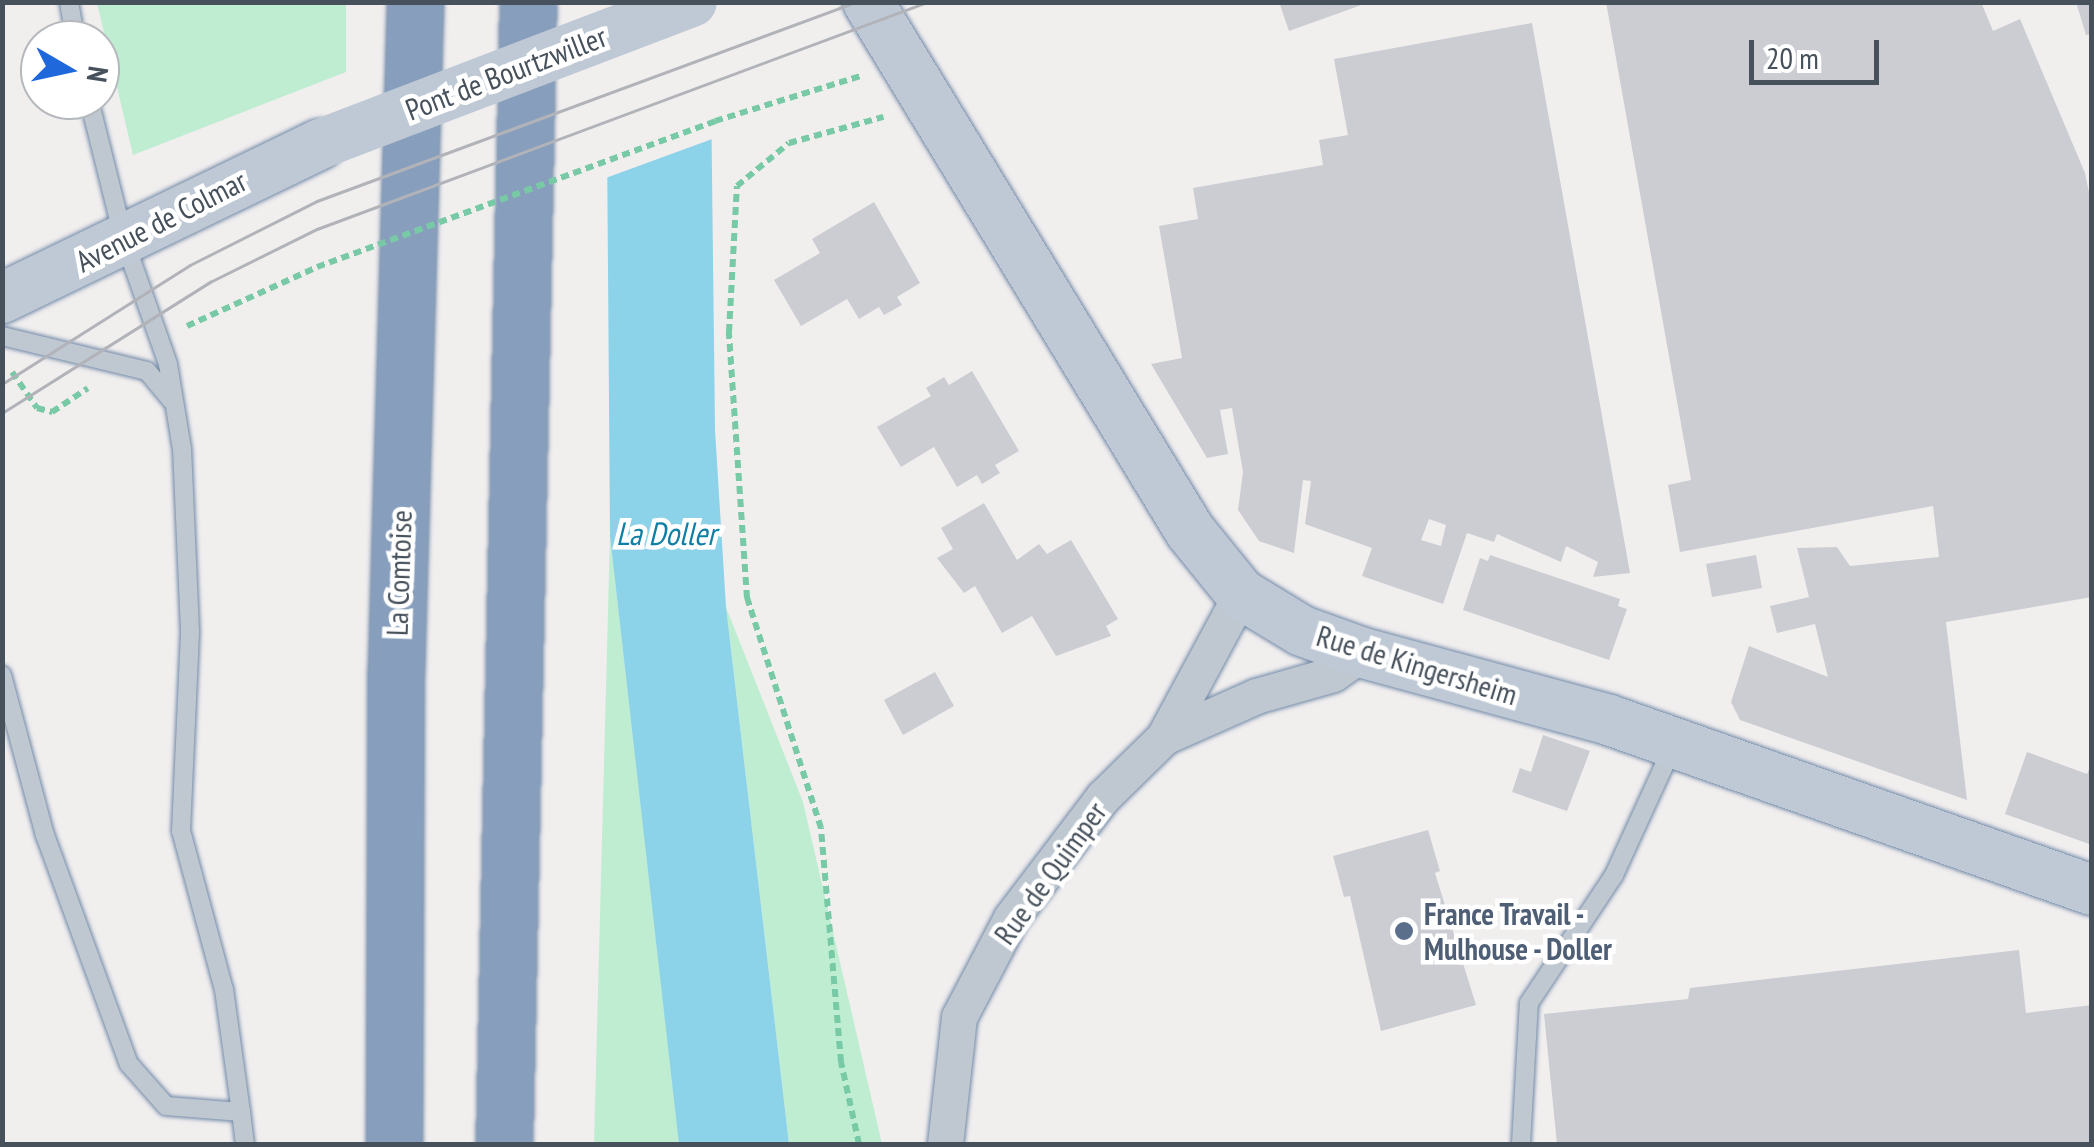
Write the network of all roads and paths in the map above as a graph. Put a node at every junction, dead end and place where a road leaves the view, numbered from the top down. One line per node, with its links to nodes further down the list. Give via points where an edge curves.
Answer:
1 (415, 2): 22 (highway, La Comtoise, via 396,671)
2 (528, 2): 23 (highway)
3 (692, 2): 8 (main road, Pont de Bourtzwiller, bridge)
4 (868, 2): 14 (main road, Rue de Kingersheim, via 1190,531)
5 (868, 90): 10 (path, bridge, via 860,74)
6 (876, 105): 24 (path, via 884,120 790,143 737,186 729,332 747,598 821,828 842,1062)
7 (94, 120): 9 (lane)
8 (320, 144): 9 (main road, Avenue de Colmar)
9 (124, 240): 11 (main road, Avenue de Colmar); 13 (lane, via 168,364)
10 (317, 266)
11 (2, 298)
12 (2, 336): 13 (lane, via 147,371)
13 (173, 401): 20 (lane, via 190,559 181,831 224,990)
14 (1241, 594): 15 (main road, Rue de Kingersheim, via 1302,631); 17 (street, Rue de Quimper)
15 (1363, 654): 17 (street, Rue de Quimper, via 1333,674 1256,696); 18 (main road, Rue de Kingersheim)
16 (2, 676): 20 (lane, via 45,835 129,1064 166,1106)
17 (1164, 736): 25 (street, Rue de Quimper, via 1103,797 1012,918 959,1017)
18 (1674, 743): 19 (main road, Rue de Kingersheim); 26 (lane, via 1614,875 1529,1003)
19 (2092, 890)
20 (241, 1112): 21 (lane)
21 (246, 1144)
22 (394, 1144)
23 (504, 1144)
24 (858, 1144)
25 (945, 1144)
26 (1521, 1144)

